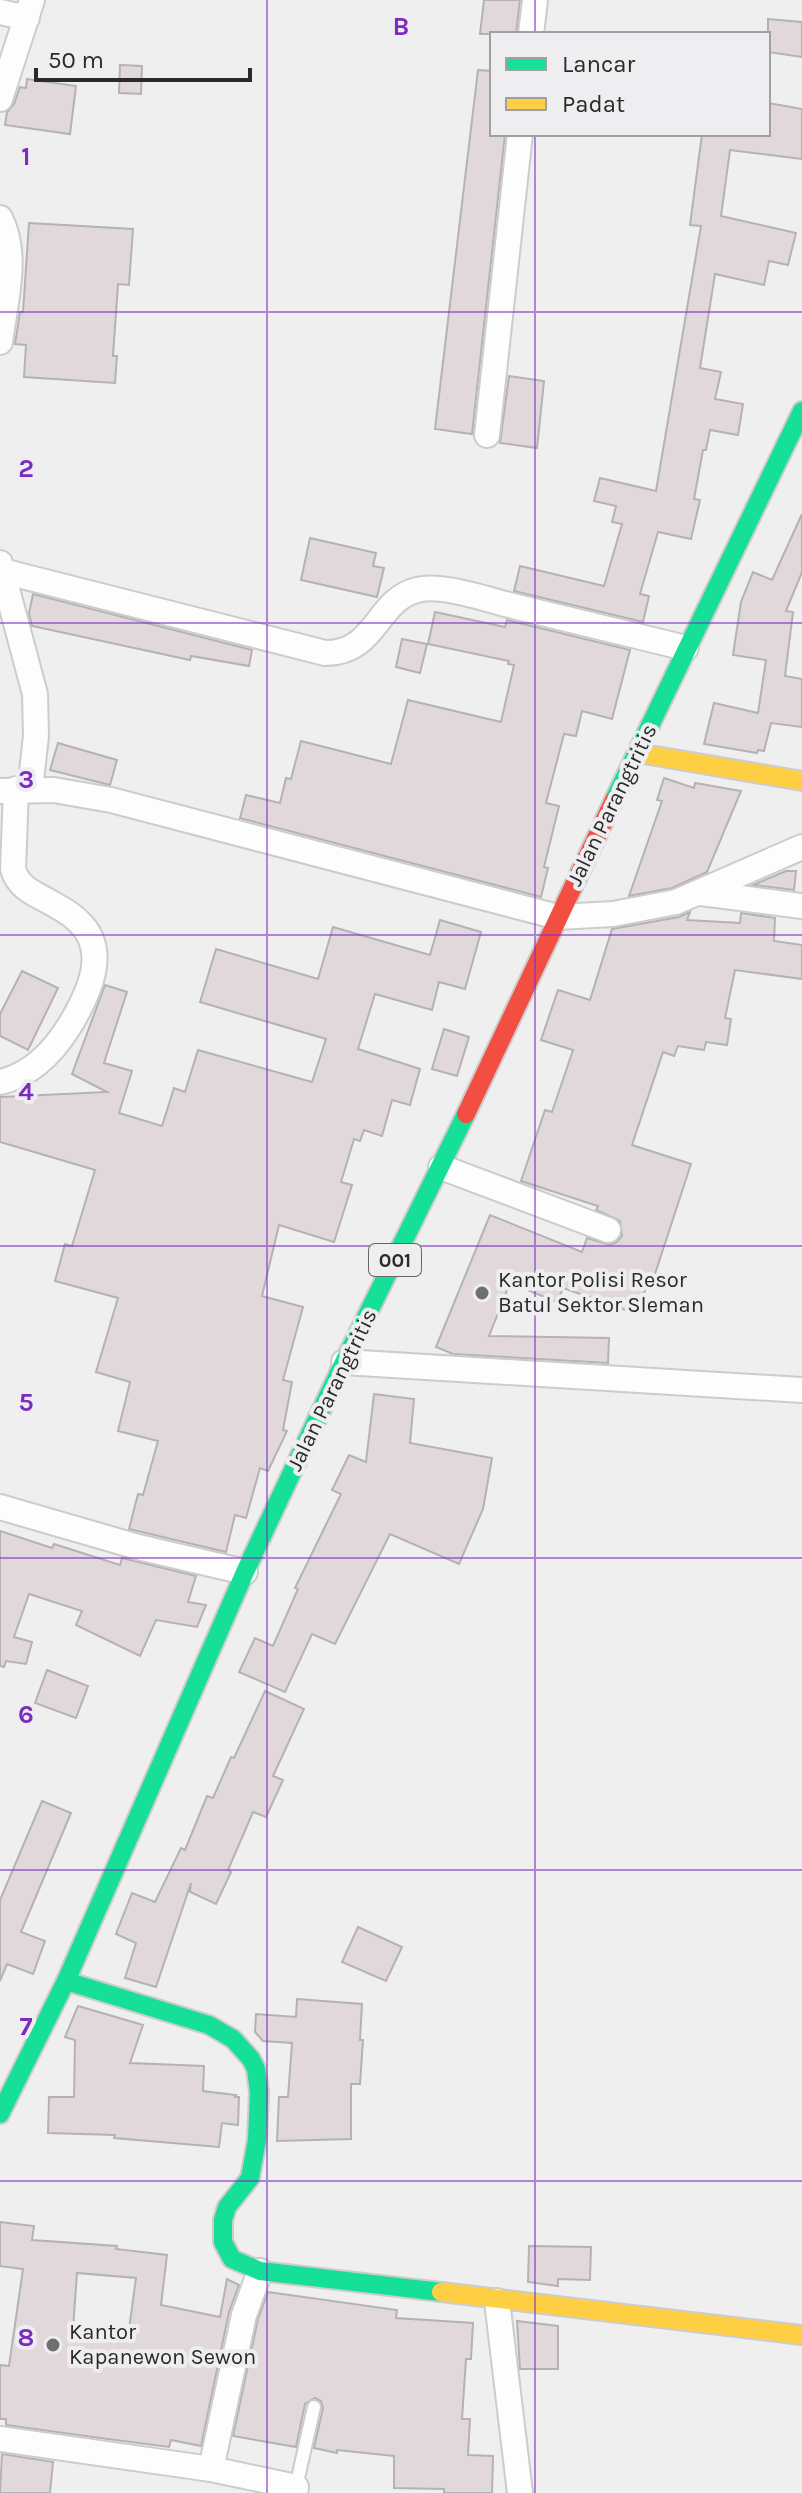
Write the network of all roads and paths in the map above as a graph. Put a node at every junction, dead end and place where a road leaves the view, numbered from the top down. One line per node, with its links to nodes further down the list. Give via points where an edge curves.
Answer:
1 (535, 0): 4 (street)
2 (30, 9): 3 (street); 5 (street)
3 (0, 12)
4 (531, 32)
5 (0, 99)
6 (520, 136): 10 (street)
7 (0, 218): 8 (street, via 9,261)
8 (0, 342)
9 (802, 411): 12 (main road, Jalan Parangtritis / 001)
10 (487, 435)
11 (1, 567): 12 (street, via 325,653 351,649 363,641 400,598 421,588); 15 (street, via 35,694 36,736)
12 (686, 648): 13 (main road, Jalan Parangtritis / 001)
13 (638, 753): 14 (main road); 20 (main road, Jalan Parangtritis / 001)
14 (802, 781)
15 (15, 789): 17 (street); 20 (street, via 111,800)
16 (802, 847): 18 (street)
17 (6, 869): 21 (street, via 27,889 80,922 92,941 95,960 90,986 57,1044 21,1075)
18 (698, 893): 19 (street); 20 (street, via 637,910)
19 (802, 906)
20 (558, 917): 22 (main road, Jalan Parangtritis / 001)
21 (0, 1082)
22 (441, 1167): 23 (street); 24 (main road, Jalan Parangtritis / 001)
23 (608, 1230)
24 (344, 1362): 25 (street); 27 (main road, Jalan Parangtritis / 001)
25 (802, 1390)
26 (0, 1507): 27 (street)
27 (245, 1572): 28 (main road, Jalan Parangtritis / 001)
28 (66, 1981): 29 (main road, Jalan Parangtritis / 001); 30 (main road, via 200,2022 226,2033 247,2052 259,2087 254,2166 227,2208 221,2231 228,2256)
29 (0, 2114)
30 (260, 2271): 31 (main road); 35 (street, via 244,2315)
31 (497, 2301): 32 (main road); 37 (street)
32 (802, 2335)
33 (314, 2407): 36 (lane)
34 (0, 2439): 35 (street)
35 (211, 2469): 36 (street)
36 (296, 2490)
37 (520, 2493)

